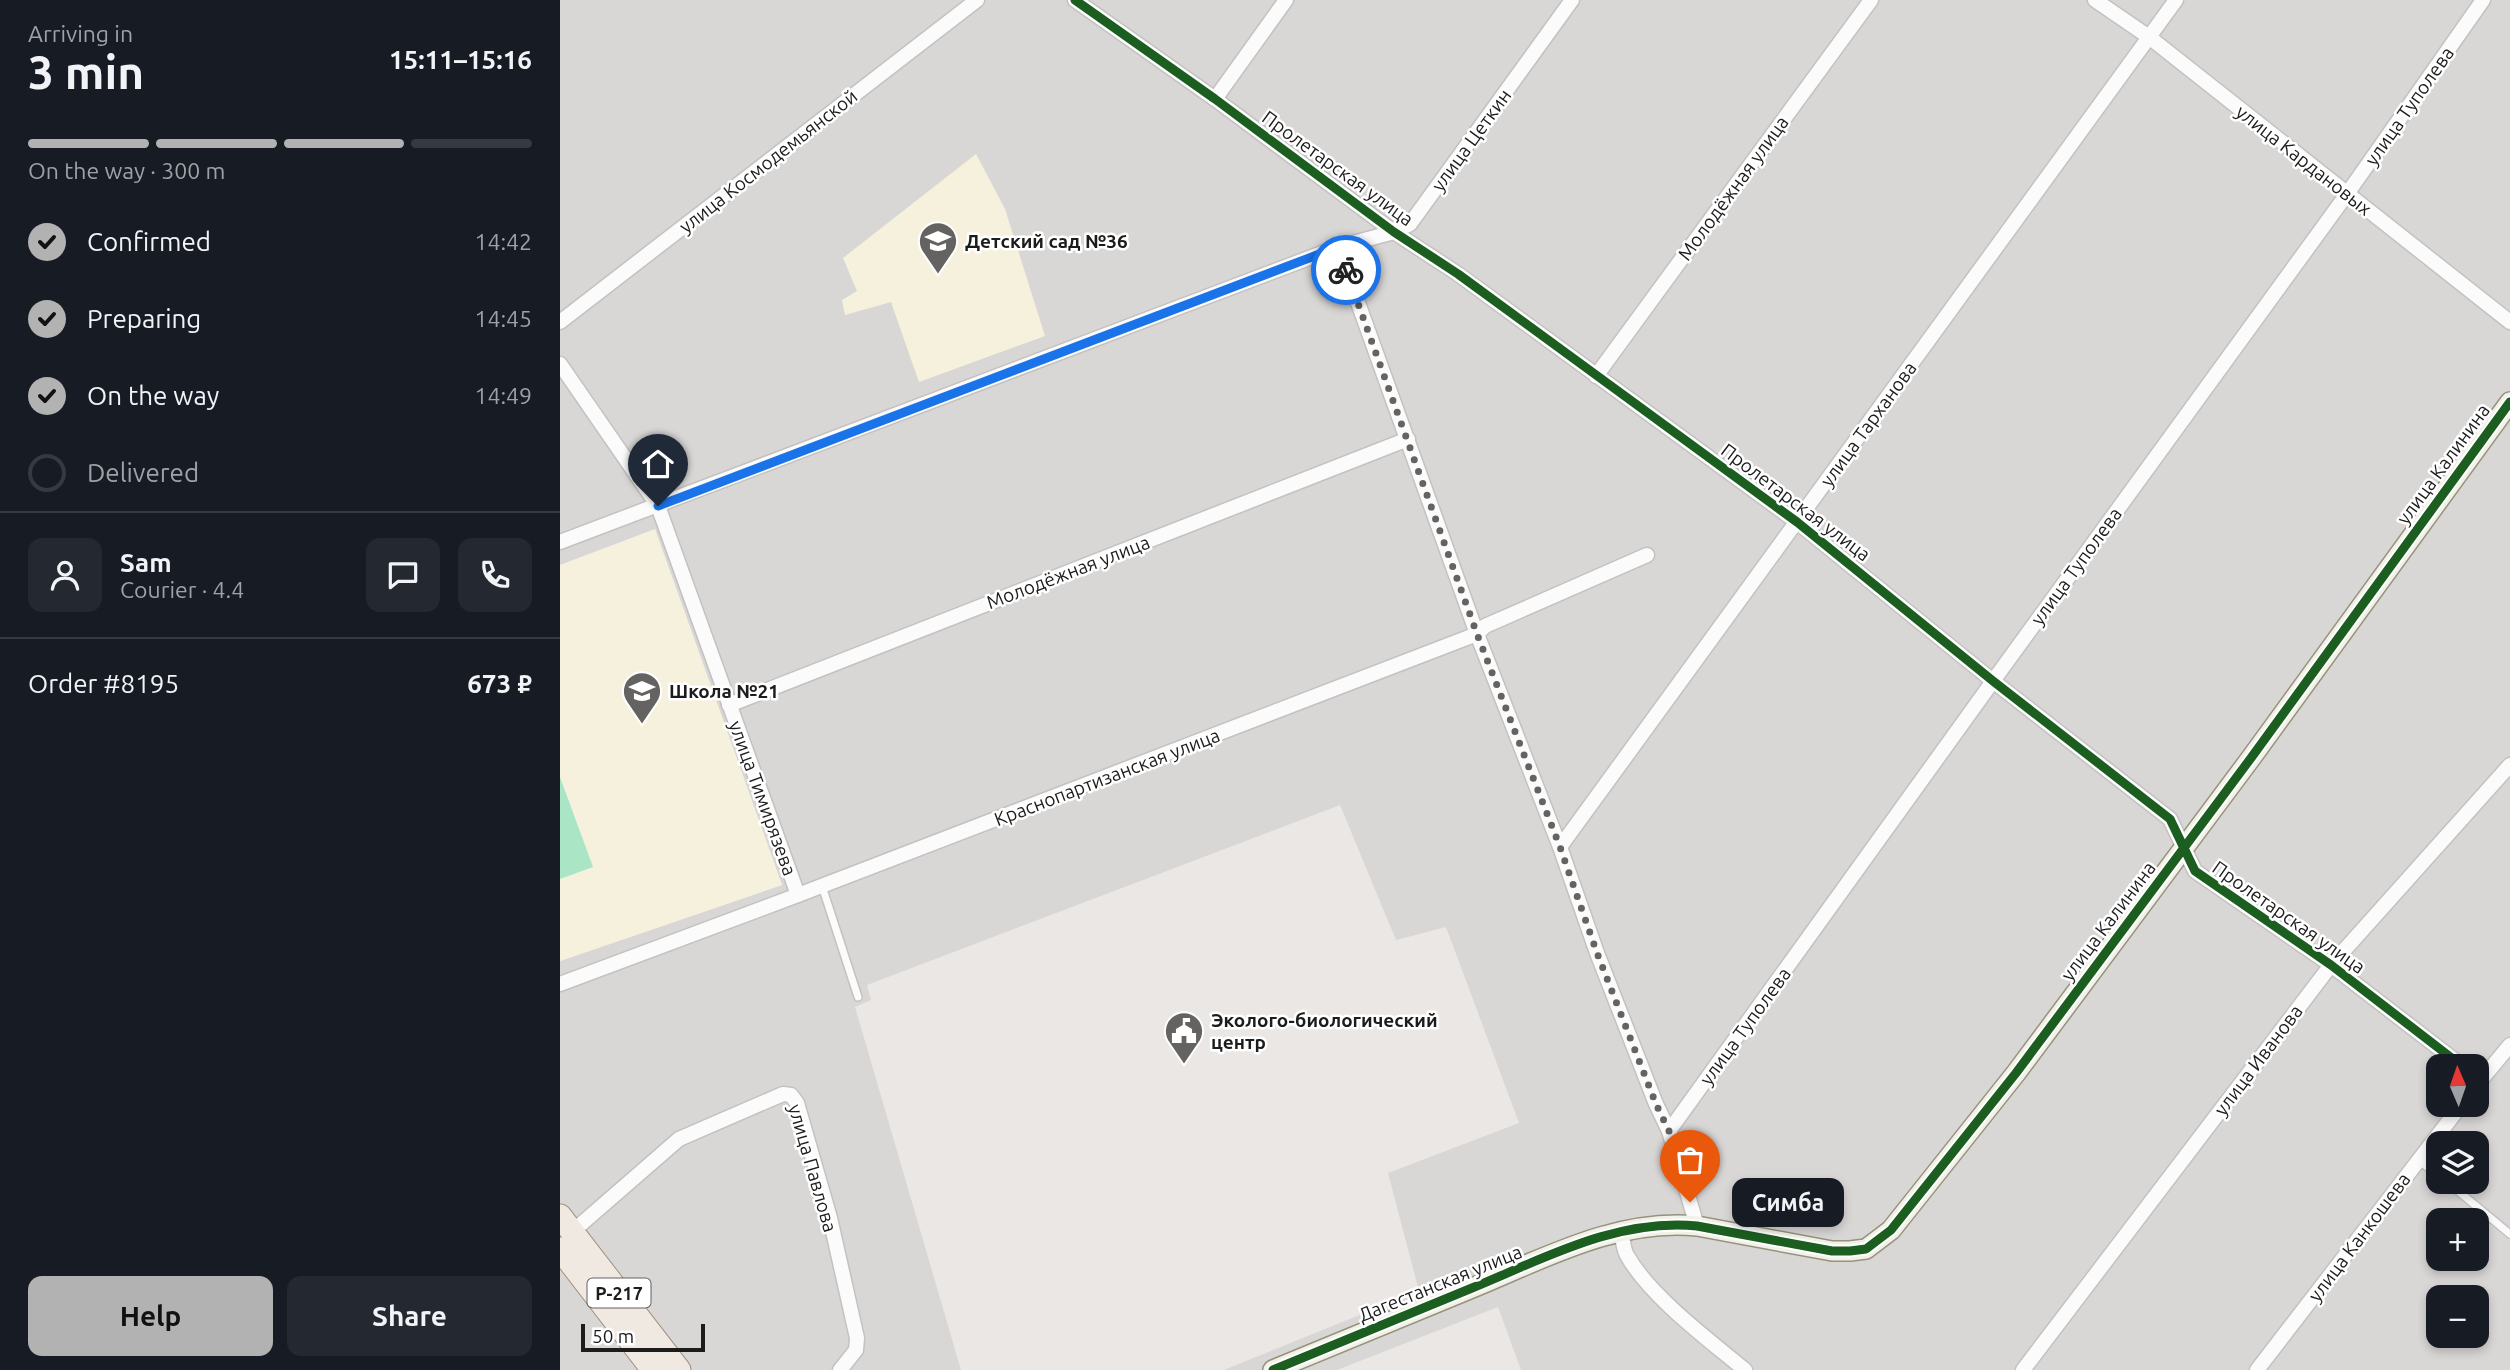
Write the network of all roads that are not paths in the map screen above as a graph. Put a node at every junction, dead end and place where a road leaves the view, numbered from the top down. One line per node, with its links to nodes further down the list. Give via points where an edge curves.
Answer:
1 (977, 0): 14 (street, улица Космодемьянской)
2 (1075, 0): 10 (street, Пролетарская улица)
3 (1286, 0): 10 (street)
4 (1572, 0): 12 (street, улица Цеткин, via 1410,224)
5 (1871, 0): 17 (street, Молодёжная улица)
6 (2095, 0): 9 (street, улица Кардановых)
7 (2176, 0): 9 (street, улица Тарханова)
8 (2483, 0): 11 (street, улица Туполева)
9 (2149, 37): 11 (street, улица Кардановых); 21 (street, улица Тарханова)
10 (1215, 99): 12 (street, Пролетарская улица)
11 (2347, 194): 15 (street, улица Кардановых); 25 (street, улица Туполева)
12 (1394, 232): 13 (street, улица Цеткин); 17 (street, Пролетарская улица)
13 (1338, 247): 19 (street); 20 (street, улица Цеткин)
14 (560, 322)
15 (2510, 322)
16 (560, 364): 20 (street, улица Тимирязева)
17 (1596, 376): 21 (street, Пролетарская улица)
18 (2510, 402): 29 (street, улица Калинина)
19 (1408, 439): 24 (street); 26 (street, Молодёжная улица)
20 (658, 506): 22 (street, улица Цеткин); 26 (street, улица Тимирязева)
21 (1797, 522): 25 (street, Пролетарская улица); 28 (street, улица Тарханова)
22 (560, 542)
23 (1647, 555): 24 (street, Краснопартизанская улица, via 1485,626)
24 (1477, 634): 28 (street); 30 (street, Краснопартизанская улица)
25 (1993, 681): 29 (street, Пролетарская улица, via 2170,819); 39 (street, улица Туполева)
26 (729, 705): 31 (street, улица Тимирязева)
27 (2510, 765): 32 (street, улица Иванова)
28 (1560, 847): 39 (street)
29 (2183, 848): 32 (street, Пролетарская улица, via 2194,871); 43 (street, улица Калинина, via 2016,1073 1878,1242 1866,1249 1832,1251)
30 (822, 886): 31 (street, Краснопартизанская улица); 34 (lane)
31 (798, 895): 33 (street, Краснопартизанская улица)
32 (2330, 965): 36 (street, Пролетарская улица); 52 (street, улица Иванова)
33 (560, 984)
34 (858, 997)
35 (2510, 1045): 37 (street)
36 (2446, 1054)
37 (2489, 1069)
38 (2451, 1117): 40 (street, улица Канкошева)
39 (1669, 1131): 43 (street)
40 (2417, 1159): 41 (lane); 53 (street, улица Канкошева)
41 (2426, 1166)
42 (2462, 1194): 46 (lane)
43 (1697, 1226): 44 (street, улица Калинина)
44 (1621, 1231): 50 (street, Дагестанская улица, via 1584,1242); 51 (street, via 1626,1256 1644,1279)
45 (564, 1232): 47 (main road, Р-217); 48 (main road, Р-217); 49 (street, улица Павлова, via 679,1139 783,1094 791,1095 830,1218 857,1338 856,1350)
46 (2510, 1234)
47 (653, 1370)
48 (679, 1370)
49 (840, 1370)
50 (1273, 1370)
51 (1745, 1370)
52 (2023, 1370)
53 (2257, 1370)

